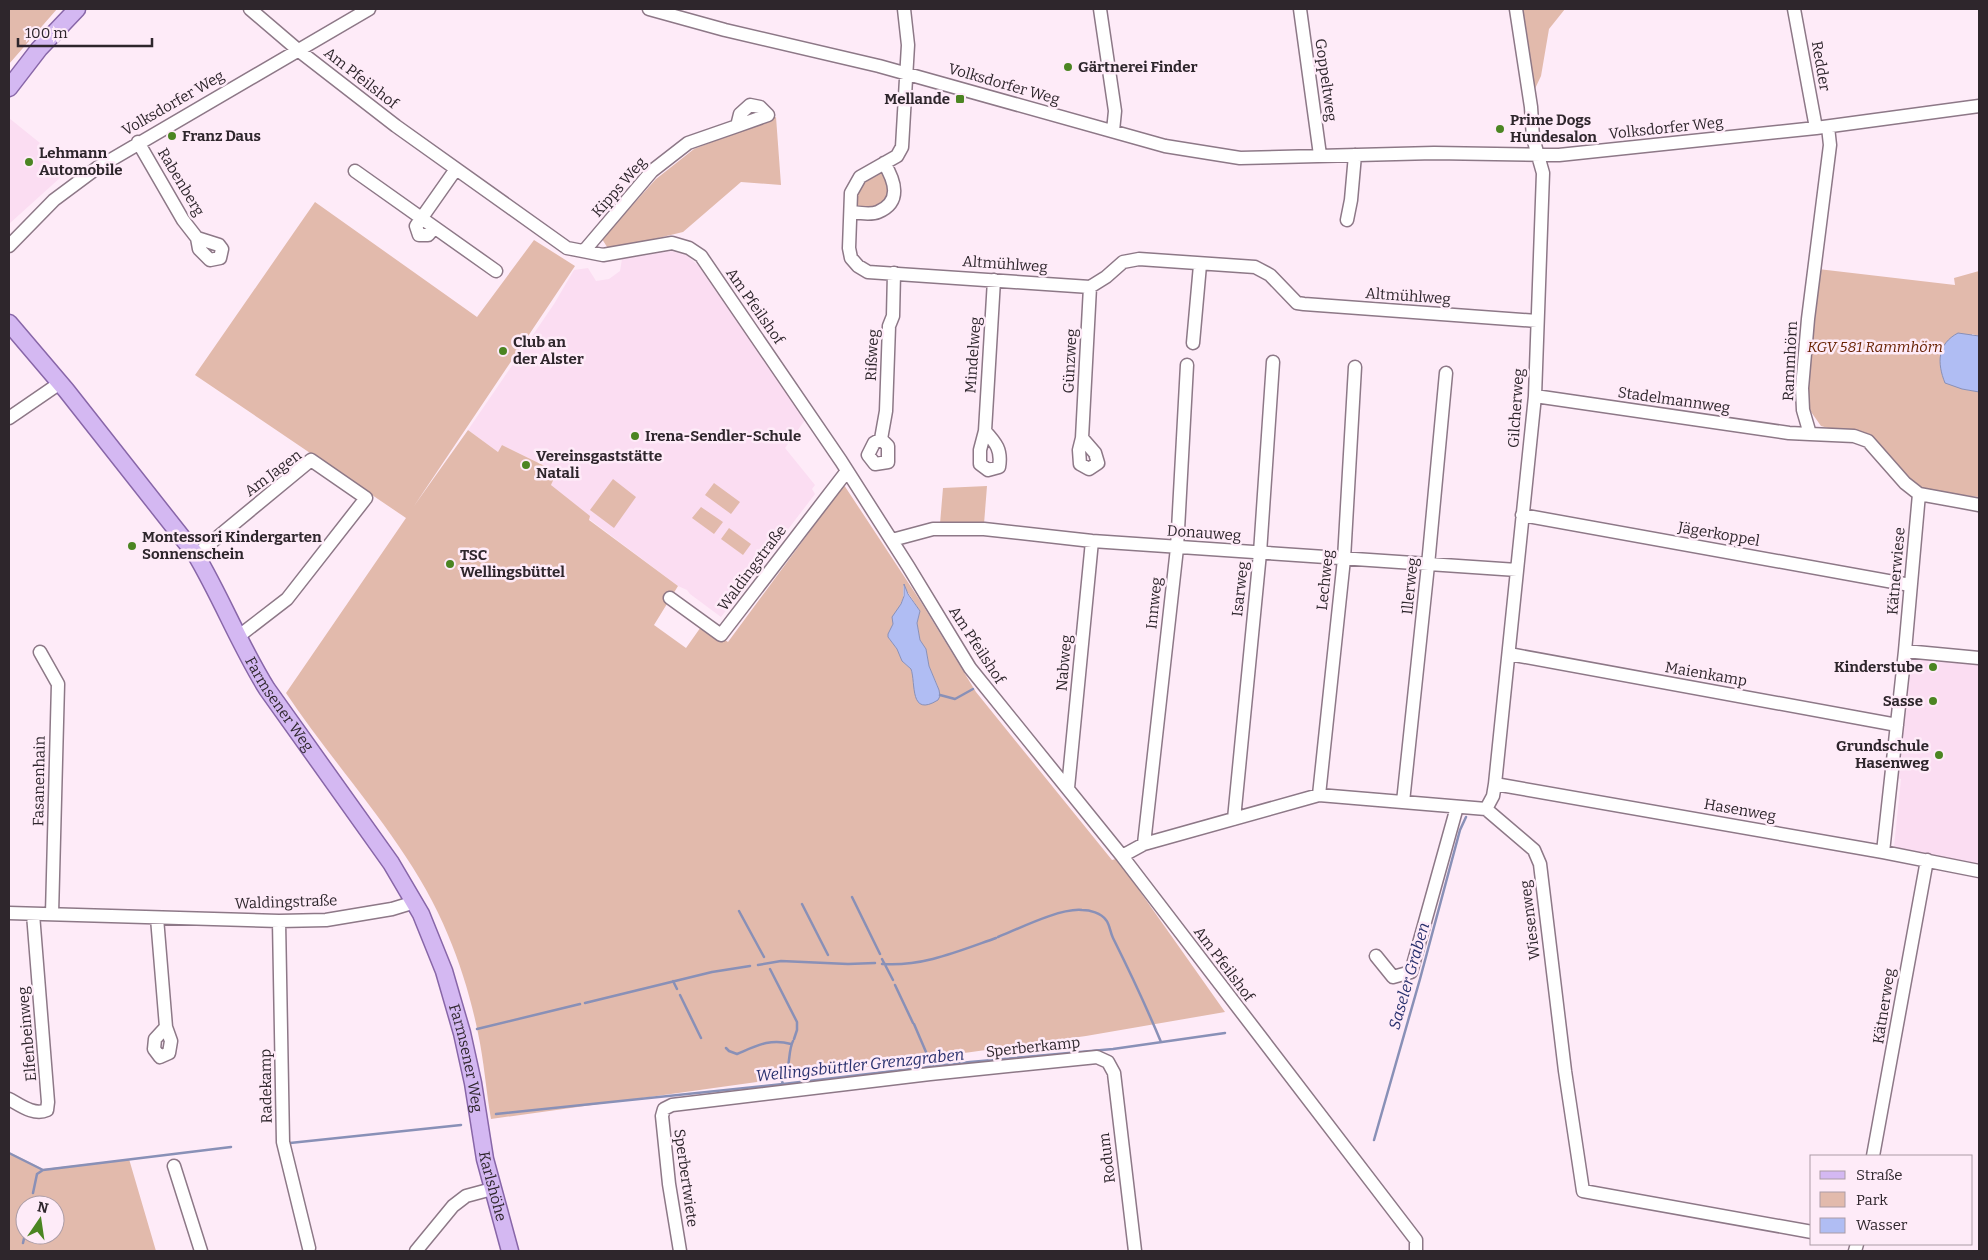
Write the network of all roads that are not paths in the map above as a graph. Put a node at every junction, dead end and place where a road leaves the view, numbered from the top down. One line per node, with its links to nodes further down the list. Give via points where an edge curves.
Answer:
1 (77, 9): 12 (main road, via 39,49)
2 (250, 9): 10 (street, Am Pfeilshof)
3 (369, 9): 10 (street, Volksdorfer Weg)
4 (649, 9): 11 (street, Volksdorfer Weg)
5 (904, 9): 11 (street)
6 (1100, 9): 16 (street, via 1116,111)
7 (1300, 9): 18 (street, Goppeltweg)
8 (1516, 9): 20 (street, Gilcherweg, via 1533,138)
9 (1794, 9): 15 (street, Redder)
10 (298, 50): 17 (street, Volksdorfer Weg); 22 (street, Am Pfeilshof)
11 (907, 74): 16 (street, Volksdorfer Weg); 21 (street, Altmühlweg, via 902,147 897,156)
12 (9, 88)
13 (1979, 106): 15 (street, Volksdorfer Weg)
14 (737, 126): 29 (street, Kipps Weg, via 688,143 652,170)
15 (1822, 128): 20 (street, Volksdorfer Weg); 46 (street, Rammhörn, via 1830,145 1802,388 1803,410)
16 (1113, 131): 18 (street, Volksdorfer Weg, via 1165,146 1240,158)
17 (138, 142): 27 (street, Rabenberg, via 183,220); 28 (street, Volksdorfer Weg, via 72,185)
18 (1320, 155): 19 (street, Volksdorfer Weg)
19 (1355, 155): 20 (street, Volksdorfer Weg, via 1466,153); 26 (street)
20 (1540, 156): 35 (street, Gilcherweg, via 1543,173)
21 (884, 163): 24 (street, Altmühlweg, via 860,177 852,193); 24 (street, via 894,180 891,203 877,213)
22 (456, 169): 25 (street); 29 (street, Am Pfeilshof, via 567,248)
23 (355, 172): 25 (street)
24 (851, 212): 32 (street, Altmühlweg, via 851,258 868,272)
25 (421, 218): 31 (street)
26 (1347, 220)
27 (197, 238)
28 (9, 246)
29 (584, 251): 49 (street, Am Pfeilshof, via 603,255 672,243 690,248 701,256)
30 (1200, 264): 34 (street, Altmühlweg, via 1139,259 1122,262); 35 (street, Altmühlweg, via 1255,267 1270,275 1297,303 1311,306); 37 (street)
31 (496, 271)
32 (894, 273): 33 (street, Altmühlweg); 48 (street, Rißweg, via 886,411)
33 (994, 280): 34 (street, Altmühlweg); 45 (street, Mindelweg)
34 (1090, 287): 47 (street, Günzweg)
35 (1537, 320): 43 (street, Gilcherweg)
36 (9, 324): 42 (main road, Farmsener Weg)
37 (1193, 343)
38 (1273, 362): 56 (street, Isarweg)
39 (1187, 365): 55 (street, Innweg)
40 (1355, 367): 58 (street, Lechweg)
41 (1446, 373): 59 (street, Illerweg)
42 (60, 383): 44 (street); 57 (main road, Farmsener Weg)
43 (1534, 396): 46 (street, Stadelmannweg); 52 (street, Gilcherweg)
44 (9, 418)
45 (984, 431)
46 (1810, 434): 50 (street, via 1854,436 1868,441)
47 (1082, 438)
48 (881, 439)
49 (846, 470): 53 (street, Am Pfeilshof); 62 (street, Waldingstraße, via 721,635)
50 (1919, 494): 51 (street); 61 (street, Kätnerwiese)
51 (1979, 505)
52 (1522, 515): 60 (street, Gilcherweg); 61 (street, Jägerkoppel)
53 (892, 540): 54 (street, Donauweg, via 933,529 984,528); 70 (street, Am Pfeilshof, via 970,668)
54 (1092, 541): 55 (street, Donauweg); 70 (street, Nabweg)
55 (1176, 548): 56 (street, Donauweg); 76 (street, Innweg)
56 (1260, 553): 58 (street, Donauweg); 75 (street, Isarweg)
57 (196, 556): 63 (main road, Farmsener Weg); 63 (street, Am Jagen, via 311,460 366,498 286,599)
58 (1344, 559): 59 (street, Donauweg); 71 (street, Lechweg)
59 (1428, 565): 60 (street, Donauweg); 72 (street, Illerweg)
60 (1517, 570): 66 (street, Gilcherweg)
61 (1910, 585): 64 (street, Kätnerwiese)
62 (670, 598)
63 (239, 636): 81 (main road, Farmsener Weg, via 267,689 391,863)
64 (1905, 651): 67 (street); 68 (street, Kätnerwiese)
65 (40, 652): 84 (street, Fasanenhain, via 58,684)
66 (1509, 654): 68 (street, Maienkamp); 69 (street, Gilcherweg)
67 (1979, 658)
68 (1897, 725): 77 (street, Kätnerwiese)
69 (1496, 784): 74 (street, Gilcherweg); 77 (street, Hasenweg)
70 (1068, 788): 78 (street, Am Pfeilshof)
71 (1319, 795): 72 (street); 75 (street)
72 (1403, 802): 73 (street)
73 (1457, 807): 74 (street); 87 (street, via 1411,972 1393,977)
74 (1486, 808): 96 (street, Wiesenweg, via 1534,850 1540,864 1583,1191)
75 (1234, 819): 76 (street)
76 (1144, 844): 78 (street)
77 (1883, 852): 79 (street, Hasenweg)
78 (1122, 856): 103 (street, Am Pfeilshof, via 1416,1240)
79 (1927, 860): 80 (street, Hasenweg); 93 (street, Kätnerweg)
80 (1979, 871)
81 (415, 902): 86 (street, Waldingstraße, via 392,910 326,920); 92 (main road, Farmsener Weg, via 452,997 469,1062)
82 (9, 913): 83 (street, Waldingstraße)
83 (33, 914): 84 (street, Waldingstraße); 90 (street, Elfenbeinweg, via 47,1110 33,1111)
84 (52, 914): 85 (street, Waldingstraße)
85 (157, 918): 86 (street, Waldingstraße); 88 (street)
86 (279, 921): 97 (street, Radekamp, via 283,1142)
87 (1376, 956)
88 (166, 1027)
89 (1108, 1062): 91 (street, Sperberkamp, via 1097,1057 930,1074 672,1104); 102 (street, Rodum, via 1114,1073)
90 (9, 1099)
91 (664, 1109): 101 (street, Sperbertwiete, via 669,1184)
92 (479, 1121): 95 (main road, Karlshöhe)
93 (1873, 1155)
94 (174, 1166): 98 (street)
95 (492, 1189): 99 (street, via 466,1196 453,1206); 100 (main road, Karlshöhe)
96 (1810, 1232)
97 (309, 1248)
98 (201, 1251)
99 (416, 1251)
100 (510, 1251)
101 (680, 1251)
102 (1135, 1251)
103 (1416, 1251)

